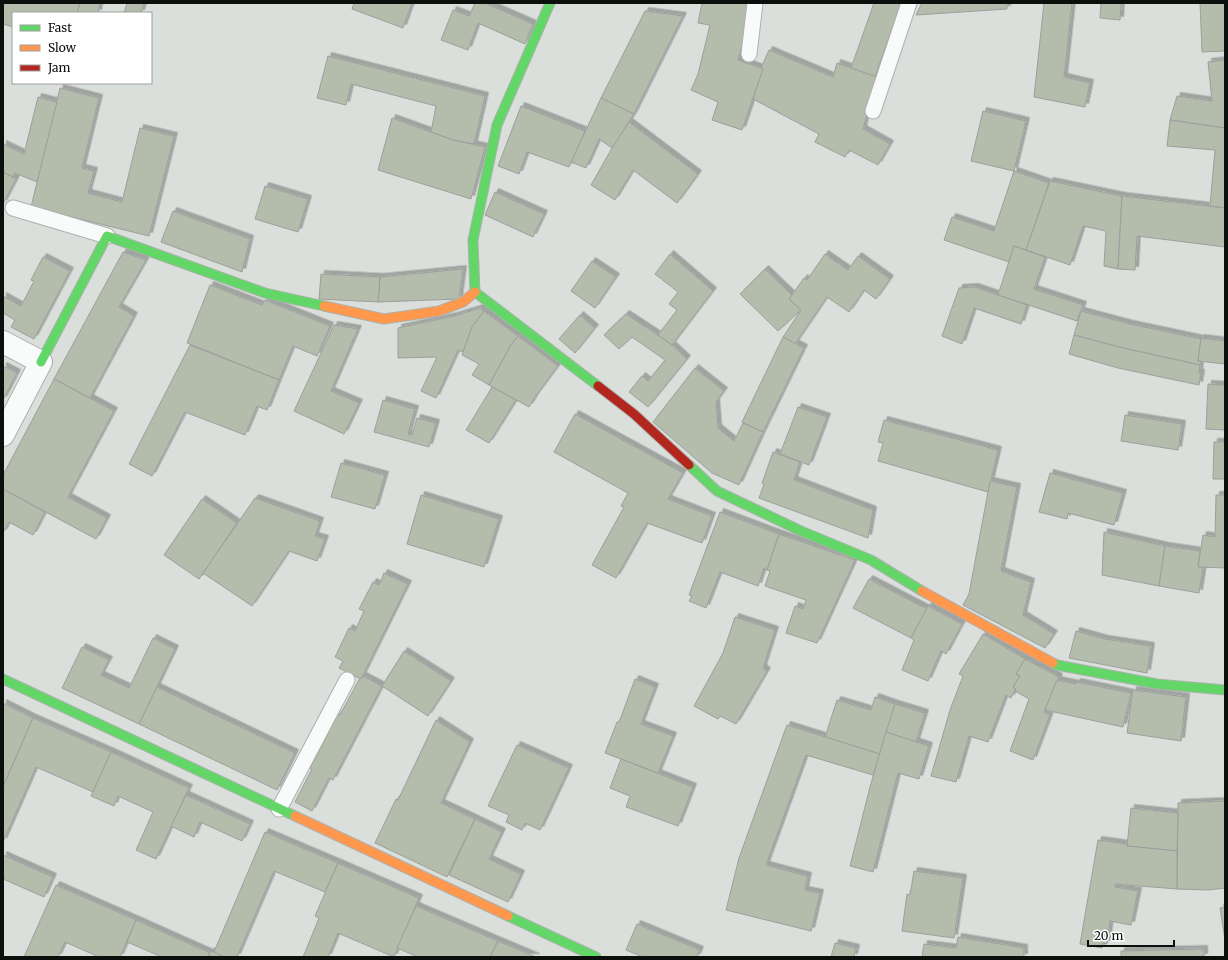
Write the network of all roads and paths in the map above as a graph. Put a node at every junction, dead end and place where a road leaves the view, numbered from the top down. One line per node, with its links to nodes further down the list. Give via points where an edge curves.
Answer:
1 (550, 3): 8 (street, via 497,125 473,240)
2 (755, 3): 4 (lane)
3 (909, 3): 5 (lane)
4 (750, 54)
5 (872, 111)
6 (13, 208): 7 (lane)
7 (106, 236): 8 (street, via 266,292 384,319 439,311 463,302); 10 (street)
8 (475, 292): 14 (street, via 634,414 717,491 801,531 871,560 1057,665 1157,684)
9 (3, 342): 10 (street)
10 (41, 362): 11 (street)
11 (3, 435)
12 (3, 679): 15 (street)
13 (347, 680): 15 (lane)
14 (1225, 690)
15 (279, 809): 16 (street)
16 (596, 957)

